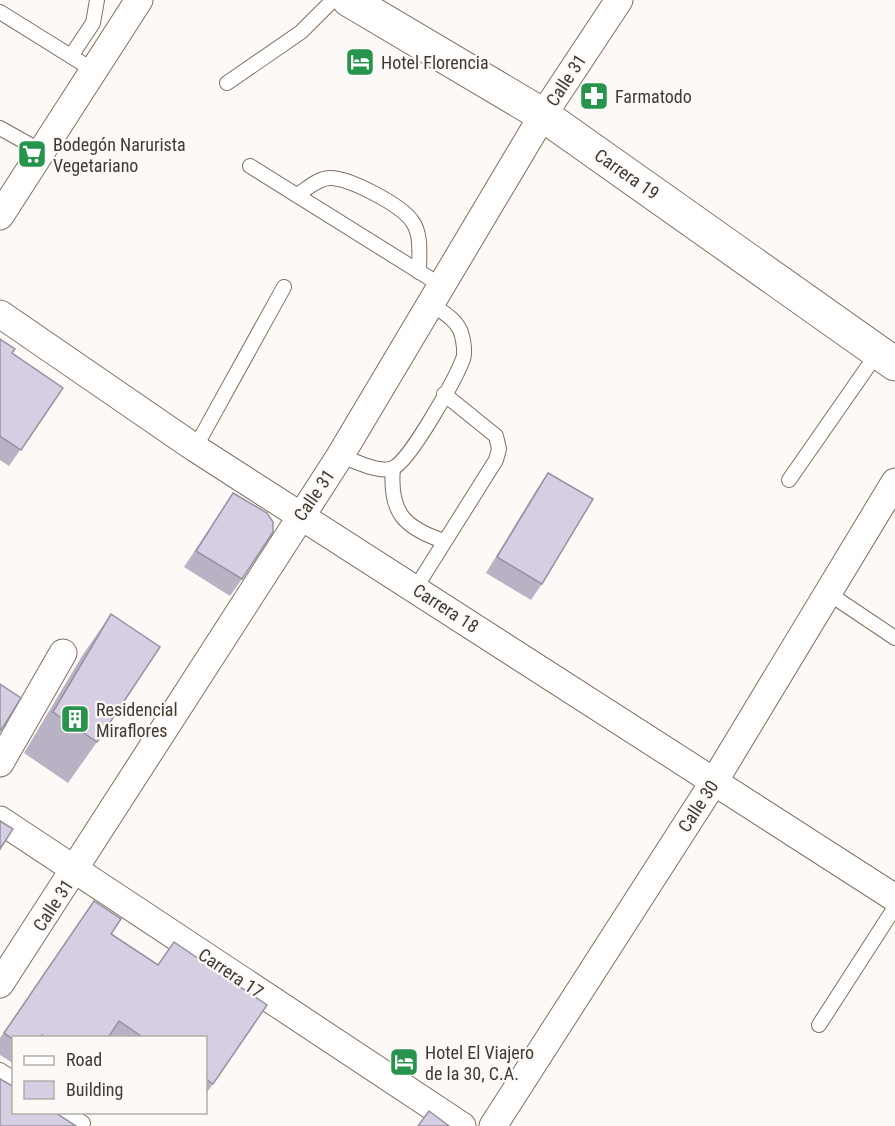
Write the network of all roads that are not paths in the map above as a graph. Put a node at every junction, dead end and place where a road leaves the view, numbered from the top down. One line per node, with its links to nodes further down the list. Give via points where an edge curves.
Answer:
1 (97, 0): 7 (lane, via 93,23)
2 (139, 0): 8 (street)
3 (333, 0): 9 (lane, via 301,32)
4 (349, 0): 10 (street, Carrera 19)
5 (619, 0): 10 (street, Calle 31)
6 (0, 12): 7 (lane)
7 (71, 56): 8 (lane)
8 (93, 70): 12 (street)
9 (227, 82)
10 (543, 115): 17 (street, Calle 31); 19 (street, Carrera 19)
11 (0, 128): 12 (lane)
12 (41, 151): 15 (street)
13 (250, 166): 14 (lane)
14 (297, 195): 17 (lane); 17 (lane, via 319,180 331,178 388,201 413,222)
15 (0, 216)
16 (284, 287): 21 (lane)
17 (431, 287): 20 (lane, via 462,334 464,357); 22 (street, Calle 31)
18 (0, 314): 21 (street, Carrera 18)
19 (886, 358): 24 (lane)
20 (444, 393): 23 (lane, via 407,457); 27 (lane, via 496,436 499,449 496,460)
21 (195, 447): 26 (street, Carrera 18)
22 (340, 456): 23 (lane, via 382,469); 26 (street, Calle 31)
23 (393, 468): 27 (lane, via 391,488 403,519 421,534)
24 (789, 480)
25 (895, 482): 29 (street, Calle 30)
26 (301, 513): 28 (street, Carrera 18); 35 (street, Calle 31)
27 (444, 541): 28 (lane)
28 (415, 589): 33 (street, Carrera 18)
29 (828, 593): 30 (lane); 33 (street, Calle 30)
30 (895, 638)
31 (63, 652): 32 (street)
32 (0, 763)
33 (715, 780): 36 (street, Carrera 18); 43 (street, Calle 30)
34 (0, 820): 35 (street, Carrera 17)
35 (76, 869): 38 (street, Calle 31); 42 (street, Carrera 17)
36 (895, 898)
37 (895, 907): 39 (lane)
38 (0, 984)
39 (819, 1025)
40 (68, 1114): 41 (lane)
41 (83, 1124)
42 (462, 1126)
43 (493, 1126)

